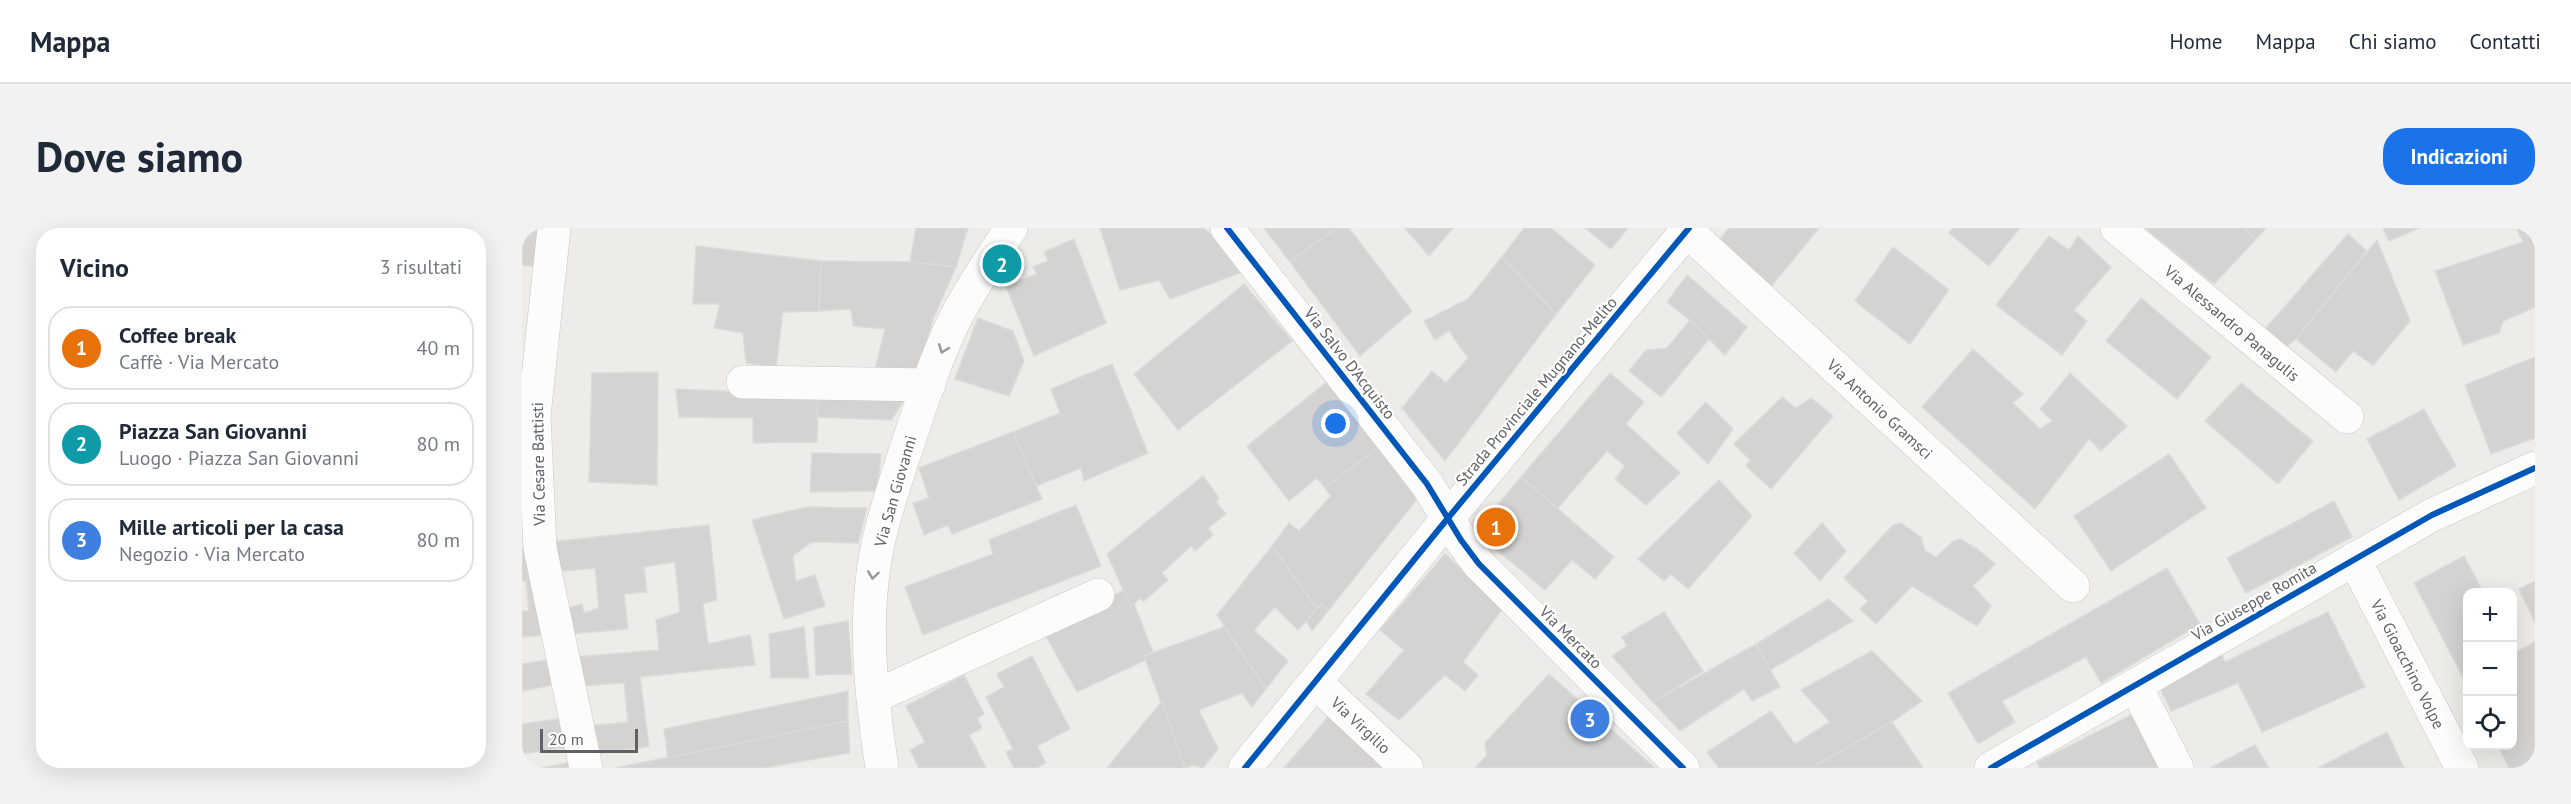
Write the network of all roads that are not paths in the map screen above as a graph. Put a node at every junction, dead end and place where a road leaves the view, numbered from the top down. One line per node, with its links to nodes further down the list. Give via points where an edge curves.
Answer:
1 (554, 228): 17 (street, Via Cesare Battisti, via 534,416 540,548)
2 (1012, 228): 7 (street, Via San Giovanni, one-way to 7, via 967,296)
3 (1227, 228): 10 (street, Via Salvo D'Acquisto, via 1427,484)
4 (2117, 228): 8 (street, Via Alessandro Panagulis)
5 (1688, 230): 10 (street, Strada Provinciale Mugnano-Melito); 12 (street, Via Antonio Gramsci)
6 (743, 382): 7 (street)
7 (928, 385): 16 (street, Via San Giovanni, one-way to 16, via 880,529 872,582)
8 (2347, 417)
9 (2535, 468): 11 (street, Via Giuseppe Romita, via 2432,515)
10 (1448, 518): 14 (street, Strada Provinciale Mugnano-Melito); 21 (street, Via Mercato, via 1479,564)
11 (2354, 560): 15 (street, Via Giuseppe Romita); 24 (street, Via Gioacchino Volpe)
12 (2073, 586)
13 (1098, 595): 16 (street)
14 (1315, 682): 19 (street, Strada Provinciale Mugnano-Melito); 20 (street, Via Virgilio)
15 (2135, 686): 22 (street, Via Giuseppe Romita); 23 (street)
16 (873, 698): 18 (street, Via San Giovanni)
17 (586, 768)
18 (882, 768)
19 (1245, 768)
20 (1407, 768)
21 (1683, 768)
22 (1991, 768)
23 (2177, 768)
24 (2462, 768)

